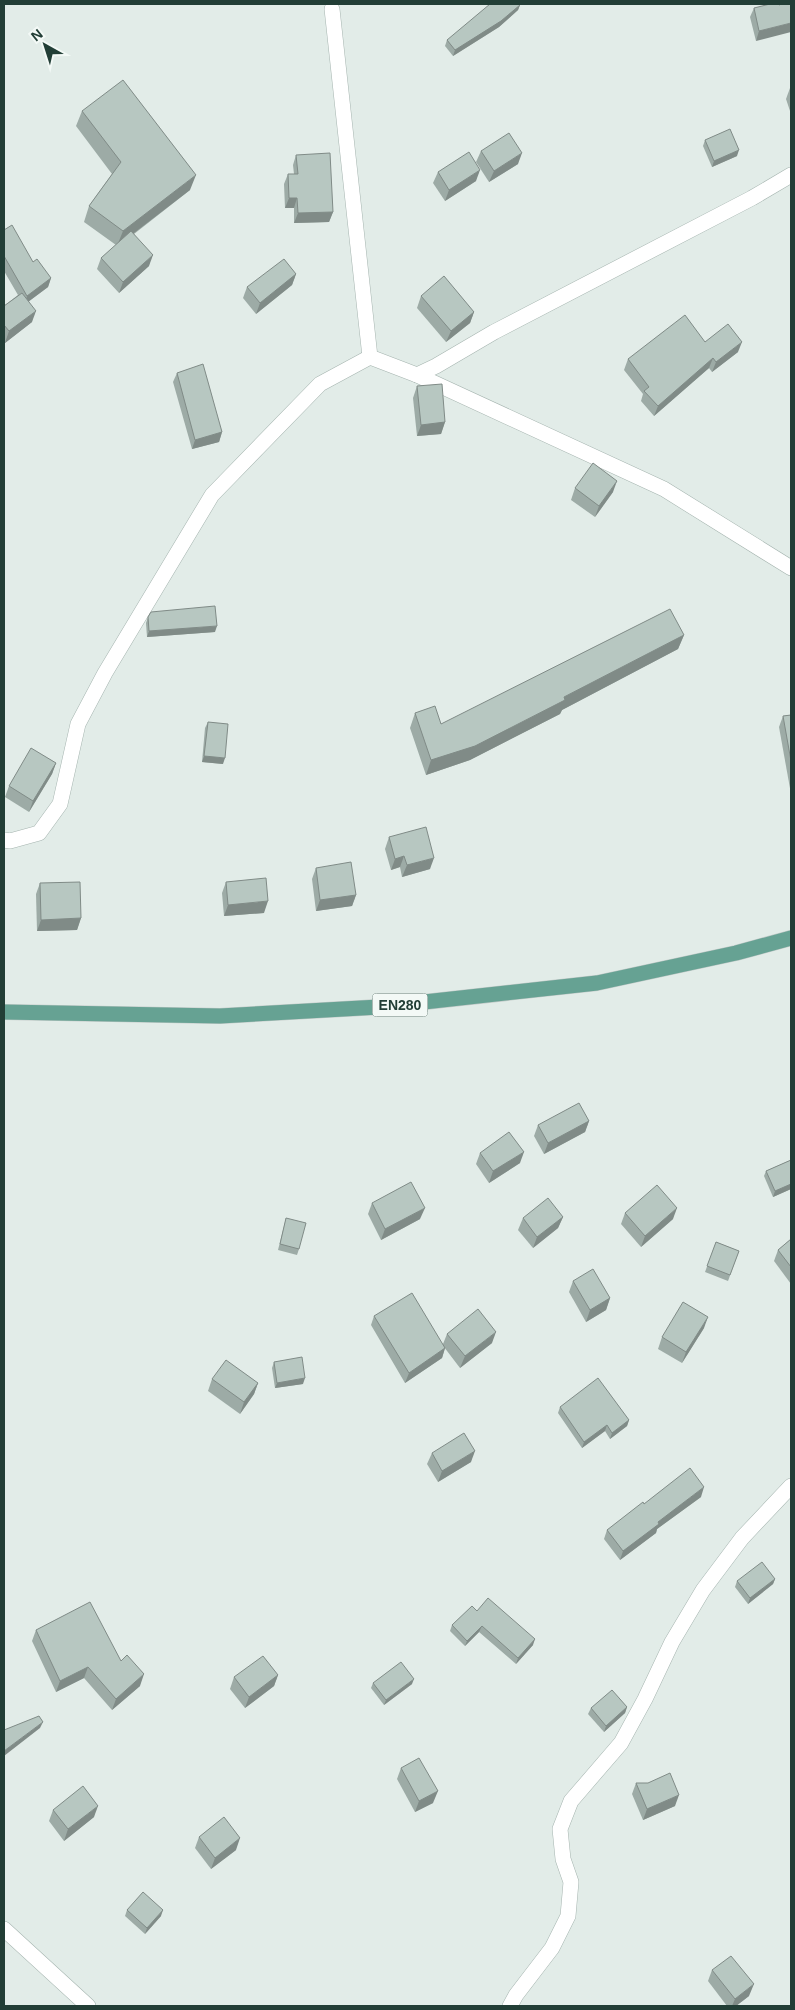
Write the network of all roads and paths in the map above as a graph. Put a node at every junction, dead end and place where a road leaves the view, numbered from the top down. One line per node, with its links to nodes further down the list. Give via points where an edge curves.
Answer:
1 (332, 9): 3 (street)
2 (791, 175): 4 (street)
3 (370, 357): 4 (street); 6 (street, via 320,384 212,495 78,724 60,804 39,833)
4 (417, 375): 5 (street, via 664,489)
5 (791, 568)
6 (4, 840)
7 (791, 938): 8 (main road, EN280, via 597,983 379,1007 220,1016)
8 (4, 1012)
9 (791, 1486): 12 (street, via 742,1538 703,1590 672,1642 621,1743 572,1801 560,1829 571,1882 568,1916 552,1948)
10 (4, 1929): 11 (street)
11 (88, 2006)
12 (510, 2006)

